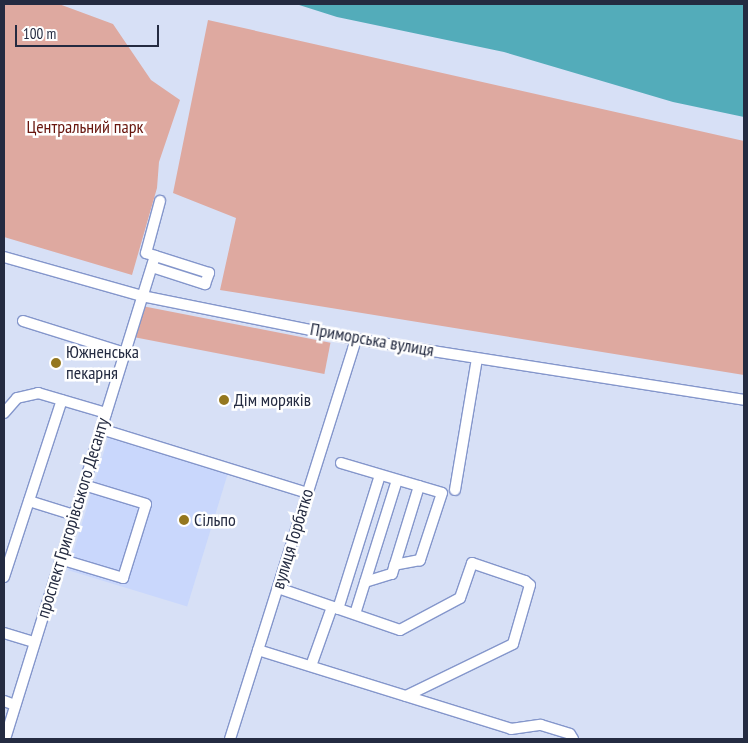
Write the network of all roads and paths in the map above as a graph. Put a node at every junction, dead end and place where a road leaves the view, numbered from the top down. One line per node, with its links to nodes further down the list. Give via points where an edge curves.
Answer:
1 (160, 201): 2 (street, via 146,253)
2 (155, 256): 4 (street, проспект Григорівського Десанту); 4 (street, via 208,273 205,284)
3 (4, 257): 5 (street, Приморська вулиця)
4 (152, 267): 5 (street, проспект Григорівського Десанту)
5 (142, 296): 7 (street, Приморська вулиця); 8 (street, проспект Григорівського Десанту)
6 (23, 321): 8 (street)
7 (356, 339): 9 (street, Приморська вулиця); 21 (street, вулиця Горбатко)
8 (124, 353): 13 (street, проспект Григорівського Десанту)
9 (477, 358): 11 (street, Приморська вулиця); 20 (street)
10 (62, 400): 12 (street, via 26,394 17,398); 13 (street); 22 (street)
11 (744, 400)
12 (4, 413)
13 (106, 413): 14 (street, проспект Григорівського Десанту)
14 (101, 429): 18 (street, проспект Григорівського Десанту); 21 (street)
15 (341, 463): 16 (street)
16 (380, 475): 17 (street); 29 (street)
17 (397, 480): 19 (street); 27 (street)
18 (84, 484): 23 (street, проспект Григорівського Десанту); 24 (street, via 146,504 123,578)
19 (419, 486): 25 (street); 25 (street, via 442,493 420,560)
20 (455, 490)
21 (308, 493): 28 (street, вулиця Горбатко)
22 (29, 501): 23 (street); 26 (street)
23 (74, 515): 24 (street, проспект Григорівського Десанту)
24 (60, 559): 32 (street, проспект Григорівського Десанту)
25 (394, 566): 27 (street, via 392,574)
26 (4, 578)
27 (365, 582): 30 (street)
28 (278, 588): 29 (street); 33 (street, вулиця Горбатко)
29 (335, 608): 30 (street); 34 (street)
30 (355, 614): 35 (street, via 400,630 460,598 472,563 530,585 512,644)
31 (4, 633): 32 (street)
32 (34, 642): 37 (street, проспект Григорівського Десанту)
33 (258, 650): 34 (street); 39 (street, вулиця Горбатко)
34 (311, 666): 35 (street)
35 (406, 696): 40 (street, via 511,729 541,725 570,734)
36 (4, 701): 37 (street)
37 (15, 705): 38 (street, проспект Григорівського Десанту)
38 (4, 739)
39 (230, 739)
40 (573, 739)

